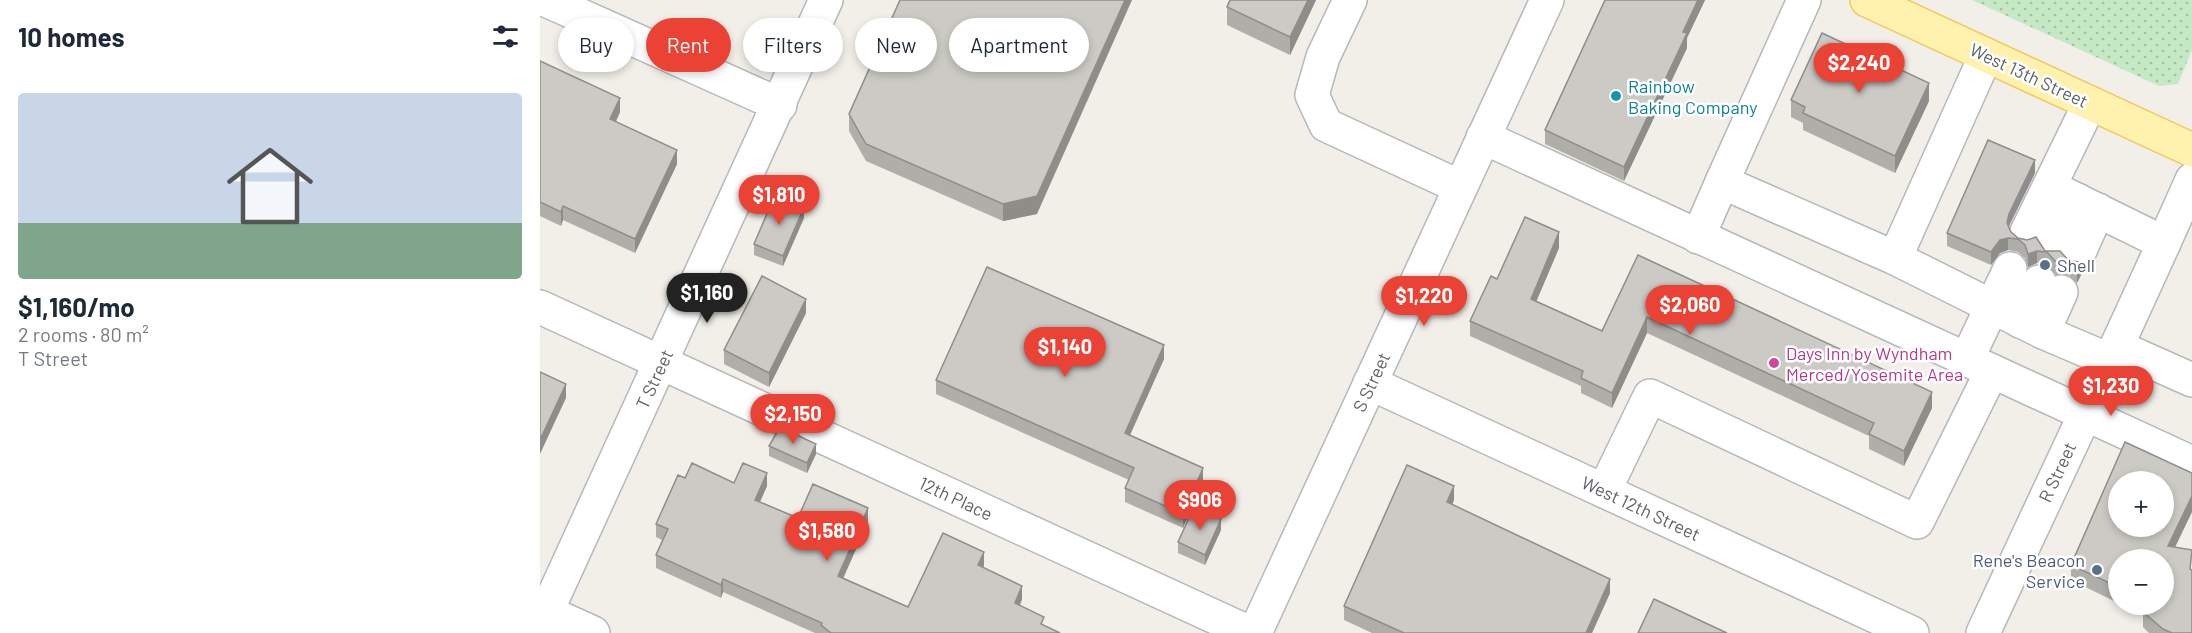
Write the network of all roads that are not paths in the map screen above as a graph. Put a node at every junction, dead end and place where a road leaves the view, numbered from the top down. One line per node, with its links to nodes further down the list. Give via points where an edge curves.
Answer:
1 (546, 0): 9 (street)
2 (826, 0): 9 (street, T Street)
3 (1350, 0): 14 (street, via 1323,57 1312,94 1326,125)
4 (1547, 0): 10 (street, S Street)
5 (1804, 0): 13 (street)
6 (1867, 0): 7 (main road, West 13th Street)
7 (1986, 55): 8 (main road, West 13th Street); 18 (street)
8 (2090, 103): 11 (main road, West 13th Street); 15 (street)
9 (780, 105): 22 (street, T Street)
10 (1483, 137): 14 (street, S Street); 16 (street)
11 (2192, 150)
12 (2192, 180): 17 (street, R Street)
13 (1722, 182): 16 (street); 18 (street)
14 (1460, 187): 25 (street, S Street)
15 (2075, 199): 15 (street, via 2053,246); 17 (street)
16 (1698, 237): 23 (street)
17 (2164, 243): 21 (street, R Street)
18 (1895, 258): 20 (street)
19 (540, 307): 22 (street, 12th Place)
20 (2018, 320): 20 (street, via 2037,281); 21 (street); 23 (street)
21 (2114, 354): 24 (street); 26 (street, R Street)
22 (661, 363): 29 (street, T Street); 31 (street, 12th Place)
23 (1979, 365): 26 (street); 28 (street, via 1917,522 1650,396)
24 (2192, 380)
25 (1370, 383): 28 (street, West 12th Street); 32 (street, S Street)
26 (2084, 414): 27 (street); 34 (street, R Street)
27 (2192, 463)
28 (1604, 491): 33 (street, West 12th Street)
29 (542, 616): 30 (street)
30 (593, 633)
31 (1250, 633)
32 (1255, 633)
33 (1912, 633)
34 (1983, 633)

